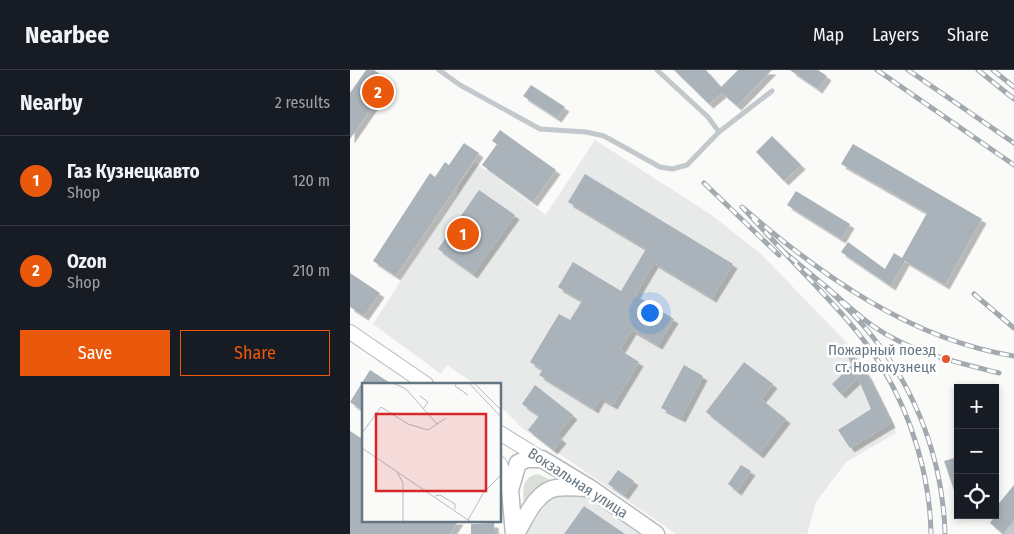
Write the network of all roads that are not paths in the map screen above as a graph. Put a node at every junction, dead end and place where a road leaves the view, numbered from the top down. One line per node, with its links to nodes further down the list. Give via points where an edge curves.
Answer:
1 (439, 70): 4 (lane, via 540,129 604,136 660,167 672,169 687,165)
2 (657, 70): 4 (lane, via 708,117)
3 (772, 91): 4 (lane)
4 (719, 132)
5 (350, 332): 6 (main road)
6 (425, 383)
7 (501, 434): 8 (main road, Вокзальная улица)
8 (542, 459): 10 (main road, Вокзальная улица); 11 (main road, via 518,463)
9 (501, 467): 11 (main road)
10 (590, 488): 13 (main road, via 555,488 543,494); 14 (main road, Вокзальная улица)
11 (510, 490): 13 (main road)
12 (1014, 529): 15 (street)
13 (515, 534)
14 (656, 534)
15 (1010, 534)

